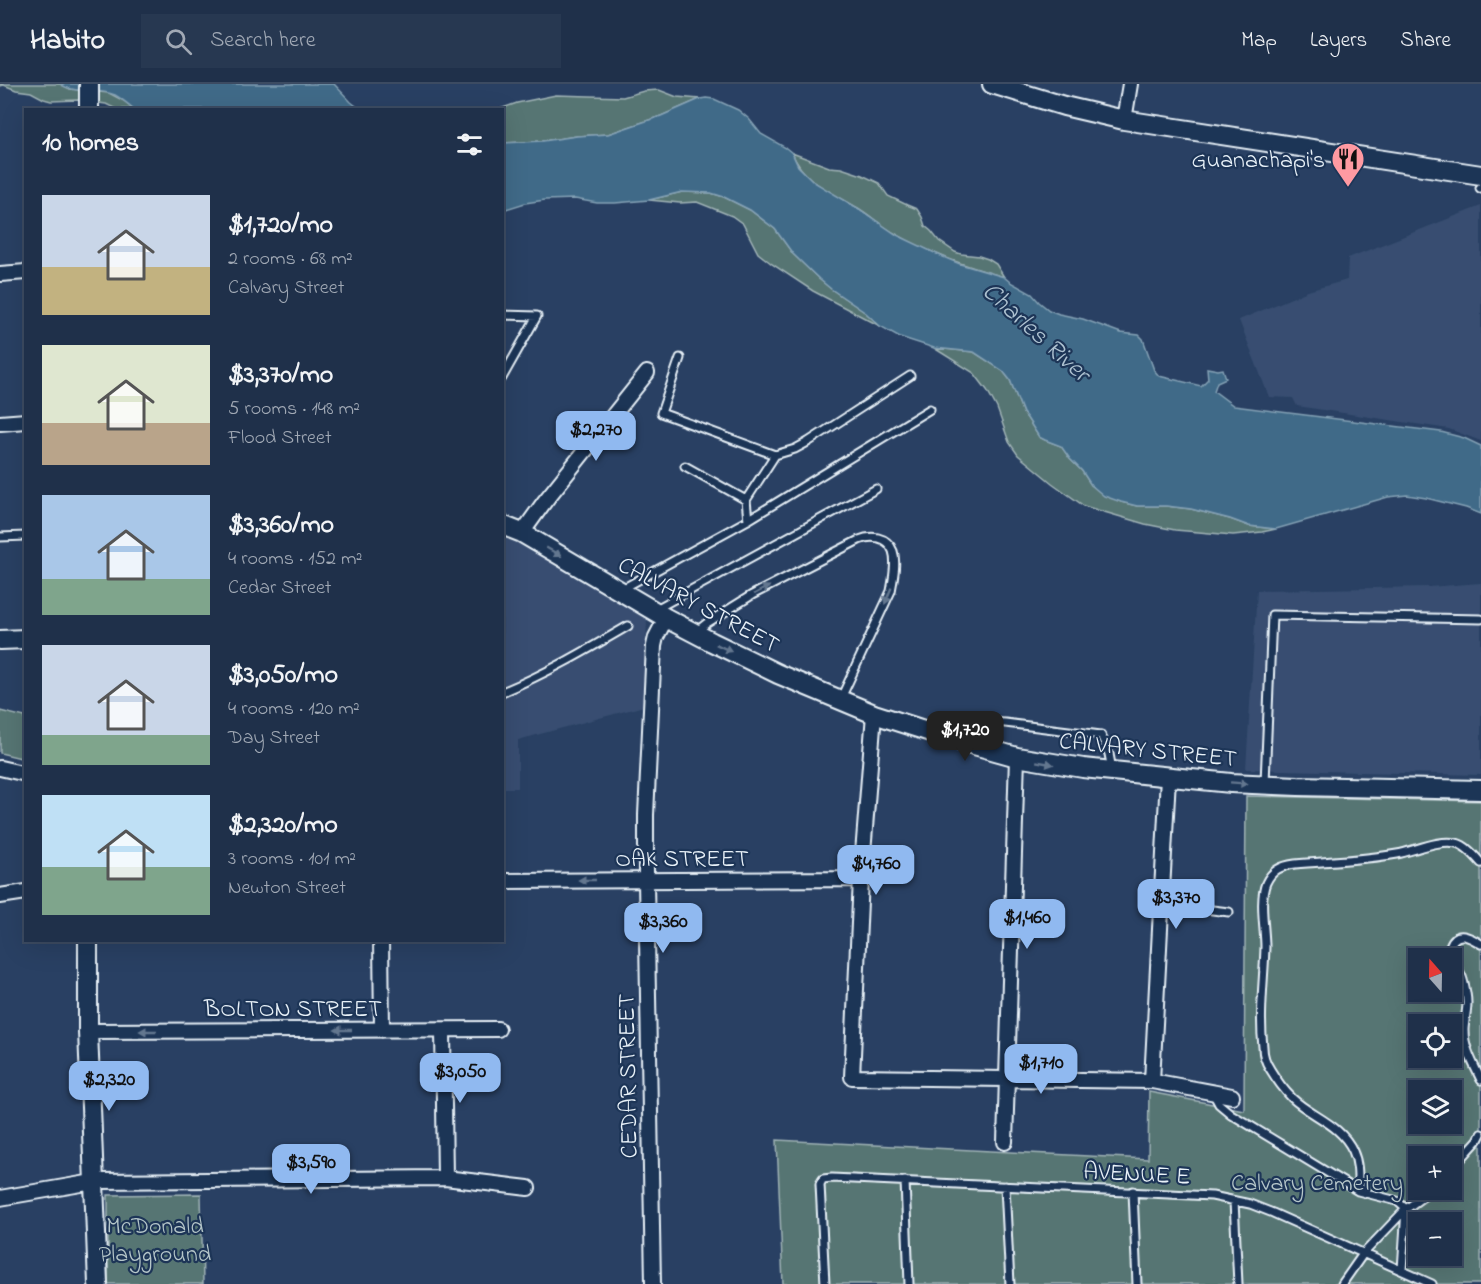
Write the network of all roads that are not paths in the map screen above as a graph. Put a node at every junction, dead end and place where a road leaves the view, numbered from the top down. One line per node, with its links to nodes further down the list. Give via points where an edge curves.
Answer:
1 (89, 84): 4 (street)
2 (992, 84): 5 (street)
3 (1130, 84): 5 (street)
4 (89, 108)
5 (1124, 120): 6 (street)
6 (1481, 183)
7 (24, 272): 8 (street)
8 (0, 274)
9 (504, 315): 12 (lane, via 537,316)
10 (680, 358): 17 (lane, via 661,413)
11 (647, 373): 23 (street)
12 (504, 374)
13 (910, 376): 17 (lane, via 808,442)
14 (930, 409): 21 (lane)
15 (24, 421): 16 (street)
16 (0, 423)
17 (775, 455): 20 (lane)
18 (685, 466): 20 (lane)
19 (876, 489): 27 (lane)
20 (746, 500): 21 (lane)
21 (748, 520): 26 (lane)
22 (504, 526): 23 (street, CALVARY STREET)
23 (522, 533): 26 (street, CALVARY STREET, one-way to 26)
24 (24, 536): 25 (lane)
25 (0, 537)
26 (620, 590): 27 (street, CALVARY STREET)
27 (660, 614): 30 (street, CALVARY STREET); 46 (street, CEDAR STREET, via 654,646)
28 (1481, 619): 42 (lane, via 1272,615)
29 (628, 626): 33 (lane)
30 (695, 633): 34 (street, CALVARY STREET, one-way to 34); 34 (lane, one-way to 34, via 752,596 859,540 881,539 893,551 891,591)
31 (24, 639): 32 (street)
32 (0, 640)
33 (504, 691)
34 (840, 700): 35 (street, CALVARY STREET)
35 (874, 714): 36 (street, CALVARY STREET); 45 (street)
36 (969, 744): 37 (street, CALVARY STREET); 39 (lane, via 986,722 1101,735)
37 (1017, 758): 39 (street, CALVARY STREET, one-way to 39); 59 (street)
38 (0, 768): 40 (street)
39 (1112, 771): 41 (street, CALVARY STREET)
40 (24, 774)
41 (1168, 777): 42 (street, CALVARY STREET, one-way to 42); 50 (street)
42 (1264, 785): 43 (street, CALVARY STREET)
43 (1481, 790)
44 (1481, 863): 73 (lane, via 1463,845 1438,843 1398,854 1283,866 1274,871 1266,884 1262,994 1263,1049 1268,1066 1293,1099 1347,1139 1358,1168)
45 (861, 879): 46 (street, OAK STREET); 59 (street, via 852,1077)
46 (646, 880): 47 (street, OAK STREET, one-way to 47); 81 (street, CEDAR STREET)
47 (504, 881)
48 (24, 892): 49 (street)
49 (0, 896)
50 (1162, 904): 51 (lane); 61 (street)
51 (1229, 912)
52 (88, 942): 58 (street)
53 (381, 942): 56 (street)
54 (1481, 944): 60 (lane, via 1463,935 1456,938 1449,951 1463,976 1466,1044)
55 (498, 1029): 57 (street, BOLTON STREET)
56 (382, 1030): 57 (street, BOLTON STREET); 58 (street, BOLTON STREET, one-way to 58)
57 (443, 1030): 67 (street)
58 (88, 1031): 69 (street)
59 (1007, 1079): 61 (street); 65 (street)
60 (1481, 1080)
61 (1152, 1081): 62 (street)
62 (1212, 1092): 63 (street); 73 (lane, via 1231,1114)
63 (1232, 1096)
64 (1480, 1139): 66 (lane)
65 (1005, 1142)
66 (1462, 1158)
67 (445, 1178): 69 (street); 71 (street)
68 (905, 1181): 70 (lane, AVENUE E); 82 (lane, AVENUE E, via 823,1179 820,1184); 83 (lane)
69 (94, 1182): 74 (street); 80 (street)
70 (1005, 1186): 72 (lane, AVENUE E); 84 (lane)
71 (528, 1188)
72 (1133, 1191): 76 (lane, AVENUE E); 85 (lane)
73 (1358, 1191): 77 (lane, via 1397,1202)
74 (0, 1198)
75 (1419, 1200): 77 (lane)
76 (1234, 1201): 78 (lane, AVENUE E, via 1273,1213); 86 (lane)
77 (1406, 1209): 78 (lane); 79 (lane)
78 (1363, 1254): 79 (lane, AVENUE E); 87 (lane)
79 (1402, 1270): 88 (lane, AVENUE E)
80 (98, 1284)
81 (653, 1284)
82 (825, 1284)
83 (909, 1284)
84 (1010, 1284)
85 (1137, 1284)
86 (1238, 1284)
87 (1342, 1284)
88 (1432, 1284)

